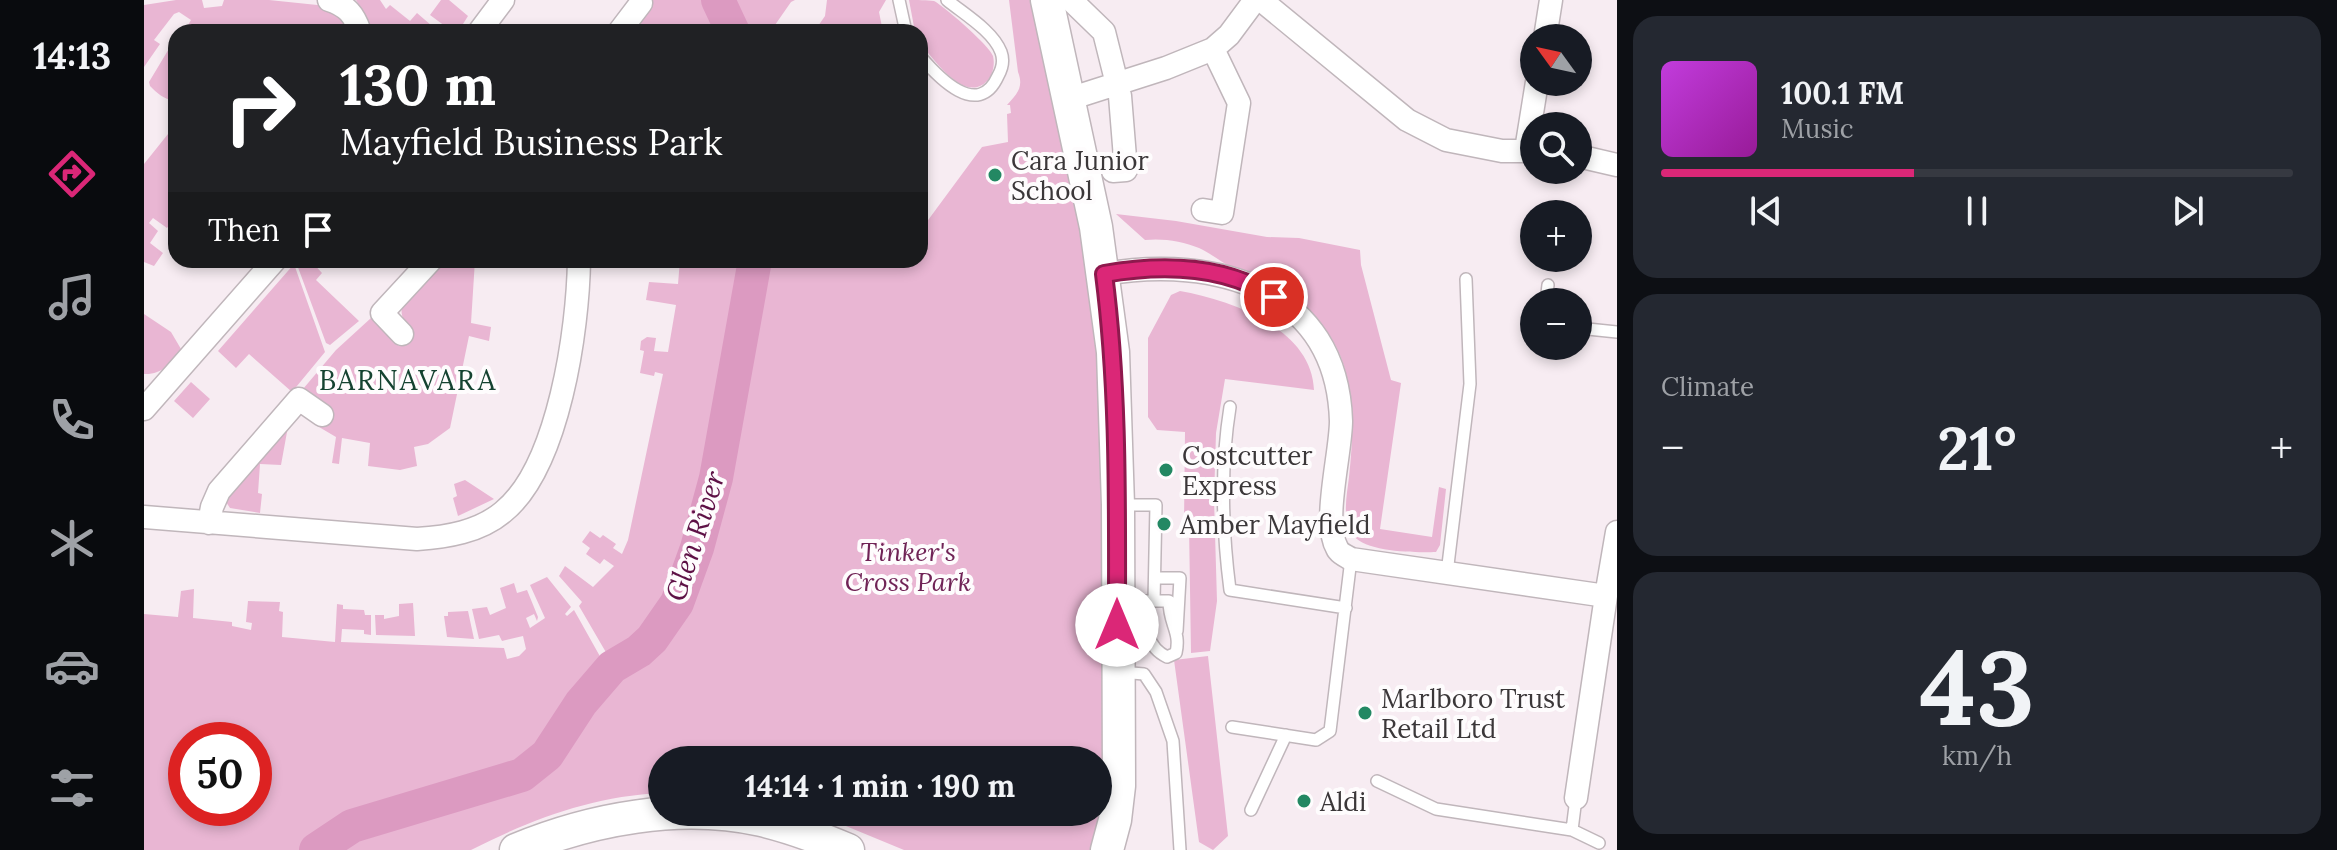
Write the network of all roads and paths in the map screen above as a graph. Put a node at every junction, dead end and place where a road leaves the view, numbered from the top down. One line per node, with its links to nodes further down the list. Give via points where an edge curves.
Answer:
1 (329, 0): 10 (street, via 344,5)
2 (503, 0): 11 (street)
3 (899, 0): 13 (lane)
4 (947, 0): 16 (lane, via 995,42 1003,54 1002,66 990,89 976,95 963,93)
5 (1047, 0): 18 (main road)
6 (1071, 0): 17 (street, via 1104,32)
7 (1258, 0): 15 (street); 19 (street, via 1407,120 1446,140)
8 (1551, 0): 14 (street)
9 (641, 3): 12 (street)
10 (356, 24)
11 (485, 24)
12 (625, 24)
13 (904, 24)
14 (1547, 24)
15 (1213, 49): 17 (street); 23 (street, via 1239,103 1222,213)
16 (928, 65)
17 (1115, 84): 18 (street); 22 (street, via 1126,170)
18 (1069, 99): 27 (main road)
19 (1520, 151)
20 (1592, 159): 21 (street)
21 (1617, 165)
22 (1113, 171)
23 (1203, 210)
24 (268, 268): 34 (street)
25 (424, 268): 33 (street, via 382,313)
26 (578, 268): 39 (street, via 553,428 531,477 501,514 448,537 417,539)
27 (1104, 274): 37 (main road, via 1114,364); 41 (street, via 1173,269 1220,273 1268,293 1317,335 1334,371 1341,421 1331,527 1337,550)
28 (1466, 279): 42 (lane, via 1470,384)
29 (1548, 285): 30 (lane)
30 (1548, 288)
31 (1592, 329): 32 (lane)
32 (1617, 332)
33 (402, 334)
34 (145, 405)
35 (1230, 407): 46 (lane, via 1222,496 1230,590)
36 (322, 415): 39 (street, via 299,399 219,491)
37 (1118, 505): 43 (lane, via 1156,505); 45 (main road)
38 (144, 517): 39 (street)
39 (209, 523)
40 (1617, 532): 44 (street)
41 (1351, 559): 42 (street); 46 (lane)
42 (1447, 573): 44 (street)
43 (1155, 578): 45 (lane); 47 (lane, via 1180,578)
44 (1606, 596): 52 (street)
45 (1139, 601): 47 (lane, via 1169,601); 47 (lane, via 1146,633 1159,653 1176,653); 48 (main road)
46 (1346, 608): 50 (lane, via 1330,731 1316,740)
47 (1177, 631)
48 (1118, 672): 58 (main road, via 1119,786); 59 (lane, via 1144,674 1156,692 1173,741)
49 (1232, 727): 50 (lane)
50 (1286, 735): 53 (lane)
51 (1377, 781): 54 (lane, via 1436,809)
52 (1576, 798): 54 (lane)
53 (1251, 810)
54 (1572, 830): 55 (lane)
55 (1599, 843)
56 (516, 850): 57 (main road, via 591,824 697,814 759,819)
57 (848, 850)
58 (1107, 850)
59 (1180, 850)

